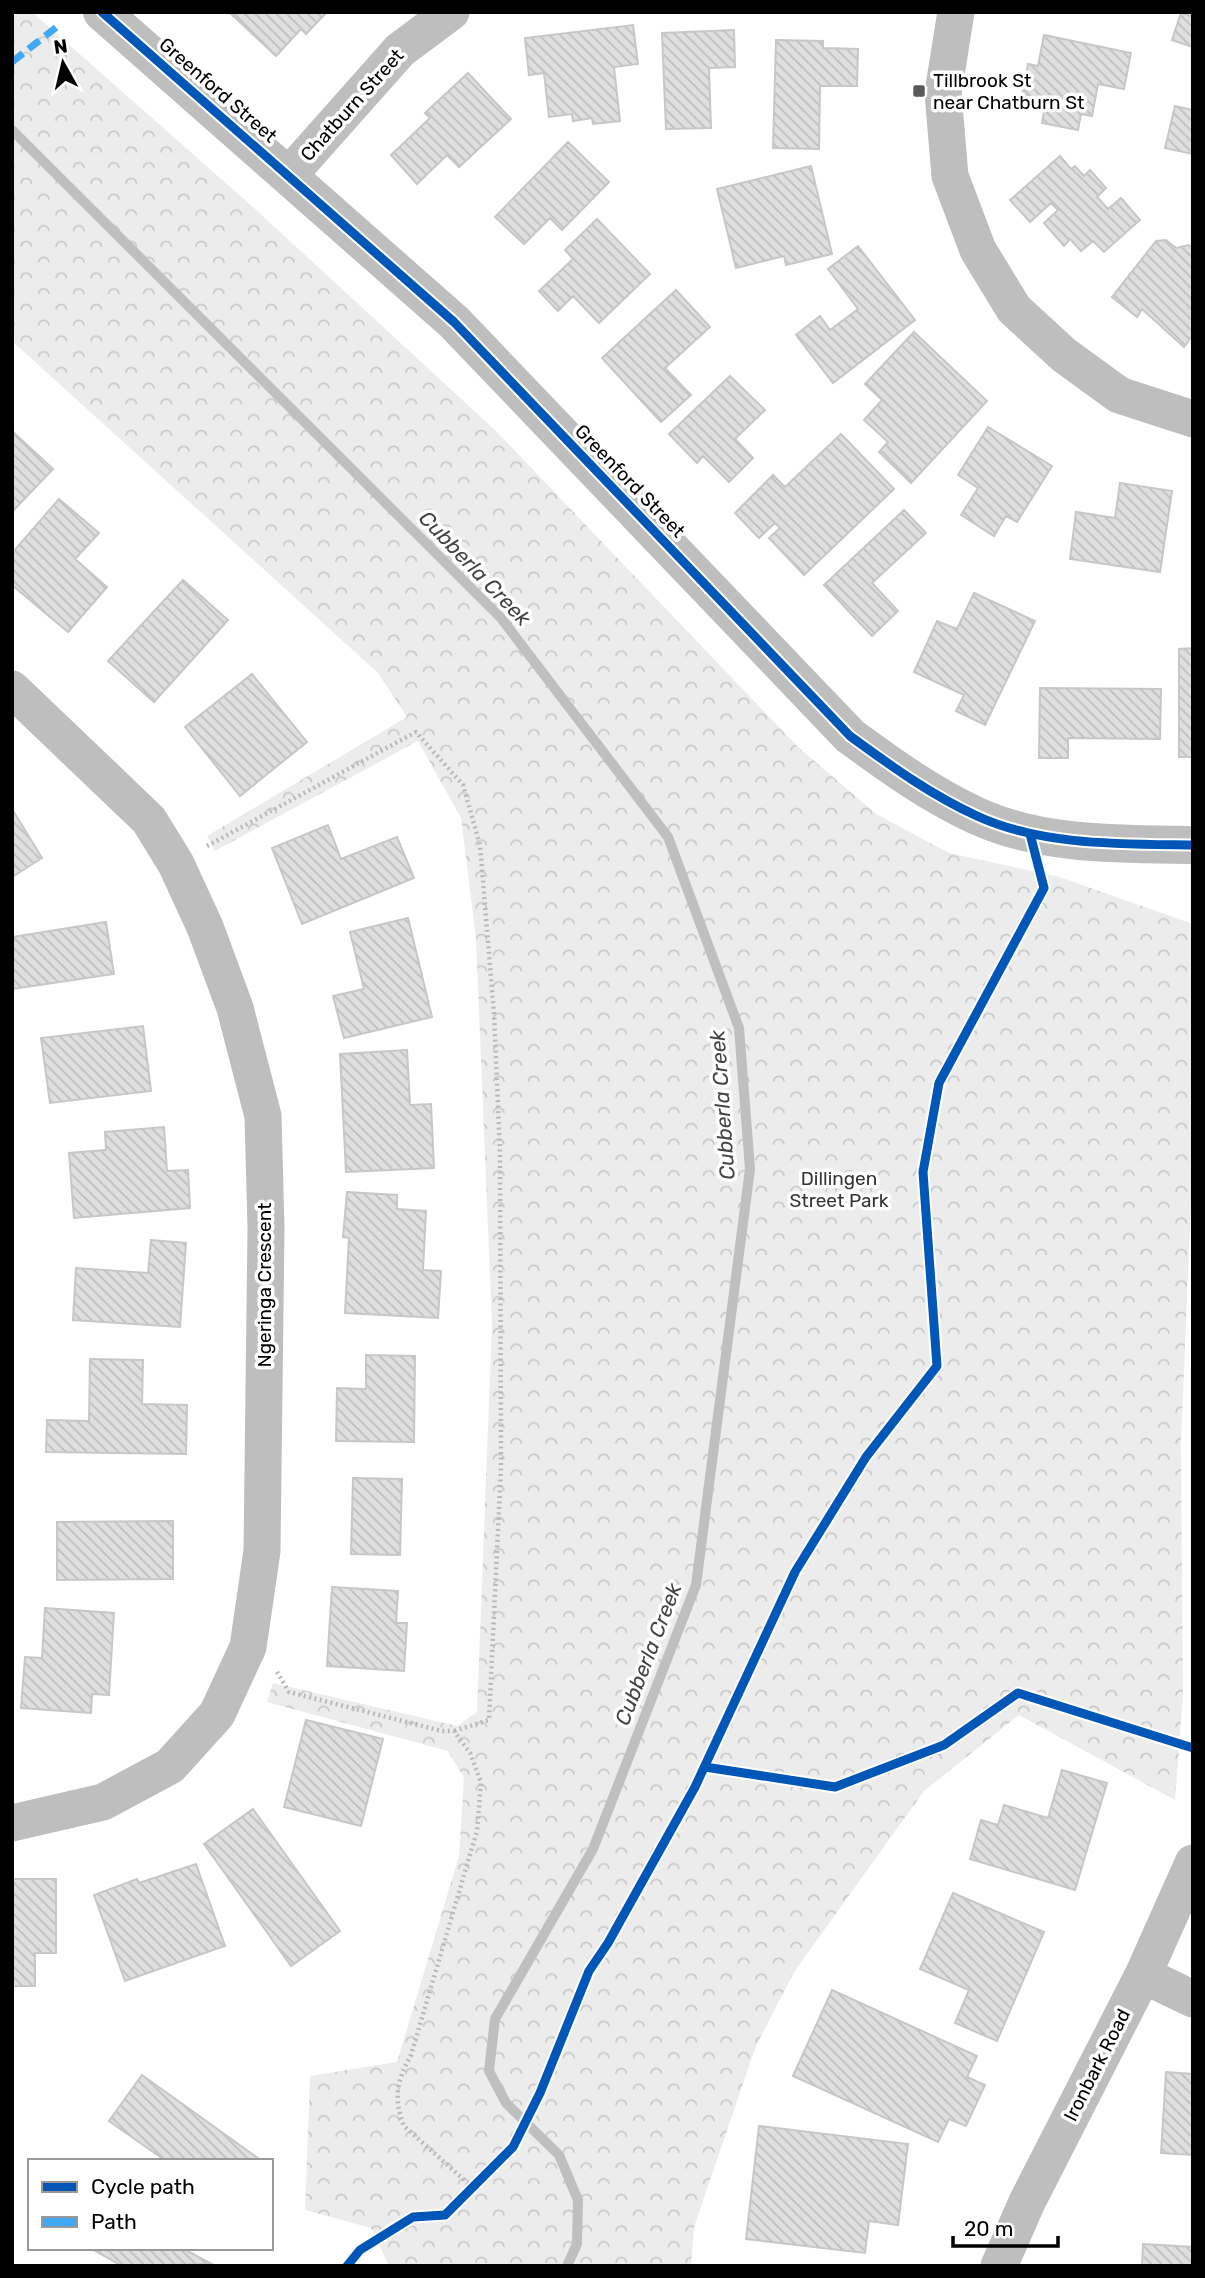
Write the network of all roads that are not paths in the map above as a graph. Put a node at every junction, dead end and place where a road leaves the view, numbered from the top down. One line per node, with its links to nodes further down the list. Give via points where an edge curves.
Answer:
1 (102, 12): 4 (street, Greenford Street)
2 (451, 12): 4 (street, Chatburn Street, via 400,50)
3 (956, 12): 5 (street, via 943,93 950,176 978,250 1014,309 1065,355 1119,394)
4 (289, 174): 7 (street, Greenford Street, via 454,322 850,737 914,783 1030,834 1123,844)
5 (1193, 419)
6 (12, 689): 8 (street, Ngeringa Crescent, via 149,820 176,864 235,1008 263,1116 265,1228 262,1551 248,1647 217,1714 170,1766 103,1802)
7 (1193, 845)
8 (12, 1823)
9 (1193, 1863): 10 (street, Ironbark Road)
10 (1143, 1975): 11 (street); 12 (street, Ironbark Road)
11 (1193, 1999)
12 (999, 2266)

